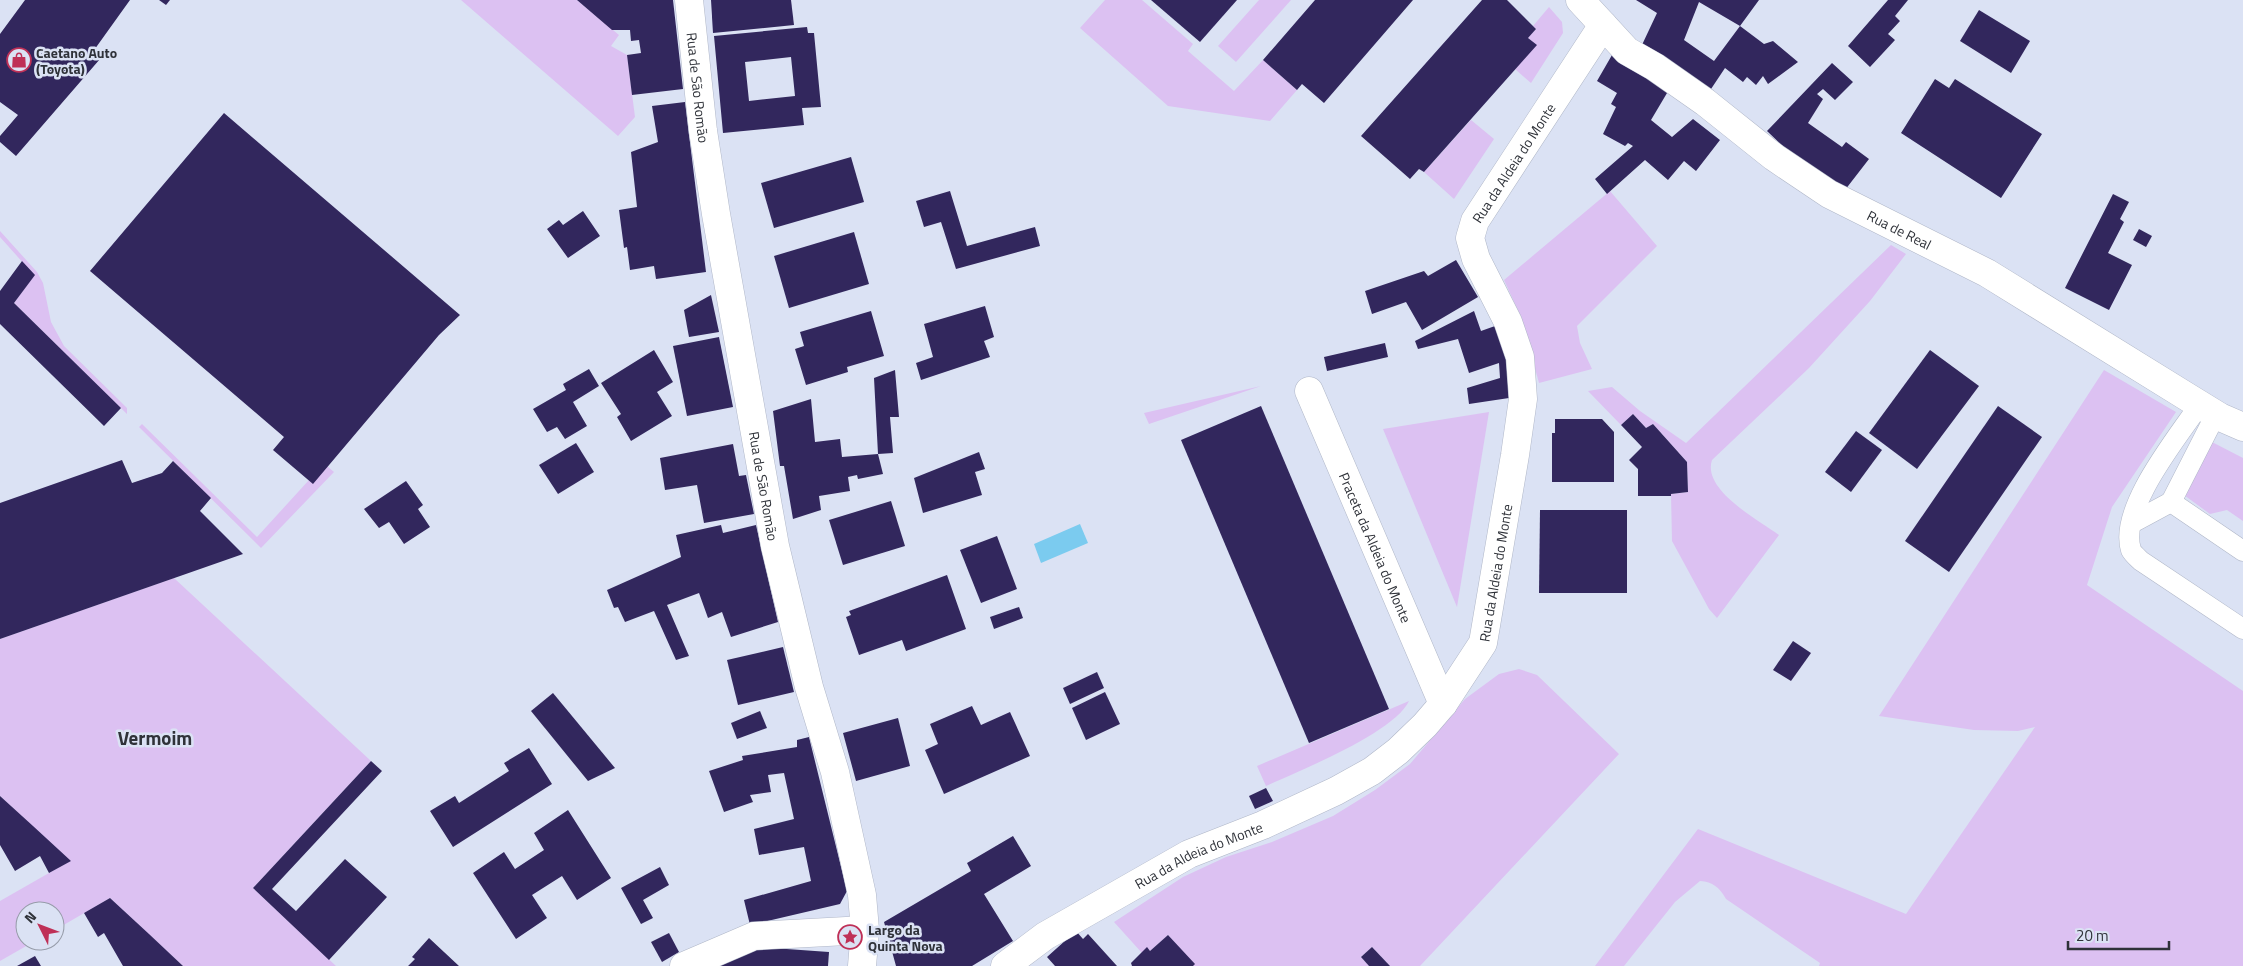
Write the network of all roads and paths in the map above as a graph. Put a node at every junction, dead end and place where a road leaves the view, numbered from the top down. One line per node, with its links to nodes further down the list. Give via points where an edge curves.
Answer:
1 (689, 0): 12 (street, Rua de São Romão, via 703,131 716,214 775,546 809,687 835,772 857,866)
2 (1580, 0): 3 (street, Rua de Real)
3 (1603, 25): 5 (street, Rua de Real, via 1627,51 1705,102 1774,157 1829,194 1987,273); 11 (street, Rua da Aldeia do Monte, via 1475,221 1470,238 1476,259 1508,322 1520,357 1522,399 1483,643)
4 (1309, 391): 11 (street, Praceta da Aldeia do Monte)
5 (2208, 409): 6 (street, Rua de Real); 7 (lane); 8 (lane, via 2142,490 2133,511)
6 (2243, 427)
7 (2171, 502): 8 (lane); 9 (lane)
8 (2132, 523): 10 (lane, via 2129,537 2132,552 2141,561)
9 (2243, 551)
10 (2243, 629)
11 (1443, 704): 15 (street, Rua da Aldeia do Monte, via 1398,751 1372,770 1336,791 1263,825 1189,854 1045,936)
12 (865, 930): 13 (street, via 754,936); 14 (street, Rua de São Romão)
13 (684, 966)
14 (862, 966)
15 (1005, 966)

